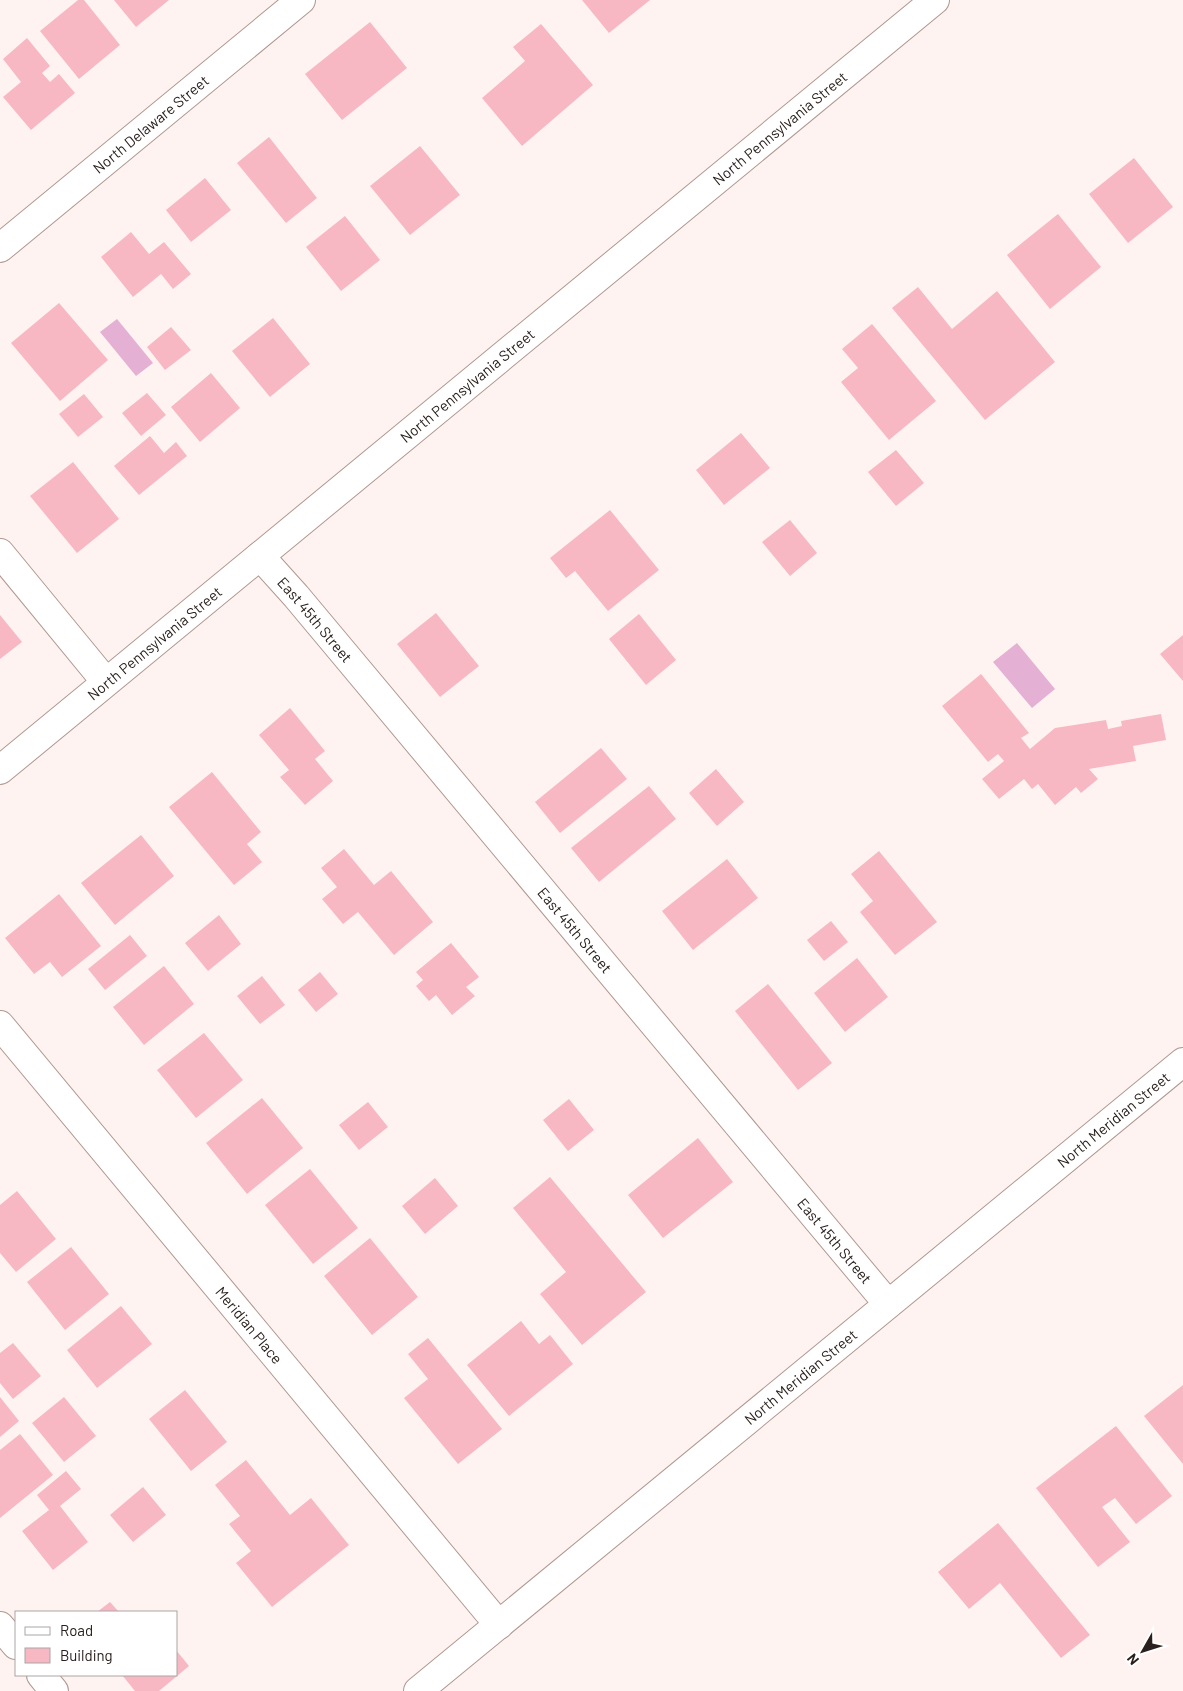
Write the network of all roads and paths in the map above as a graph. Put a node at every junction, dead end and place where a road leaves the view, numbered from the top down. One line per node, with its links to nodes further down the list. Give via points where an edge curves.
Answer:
1 (301, 0): 3 (street, North Delaware Street)
2 (935, 0): 5 (street, North Pennsylvania Street)
3 (0, 248)
4 (0, 553): 6 (street)
5 (260, 556): 6 (street, North Pennsylvania Street); 10 (street, East 45th Street)
6 (106, 682): 7 (street, North Pennsylvania Street)
7 (0, 770)
8 (0, 1025): 11 (street, Meridian Place)
9 (1183, 1062): 10 (street, North Meridian Street)
10 (888, 1304): 11 (street, North Meridian Street)
11 (499, 1625): 16 (street, North Meridian Street)
12 (0, 1626): 13 (street)
13 (15, 1644)
14 (42, 1676): 15 (street)
15 (54, 1691)
16 (418, 1691)

